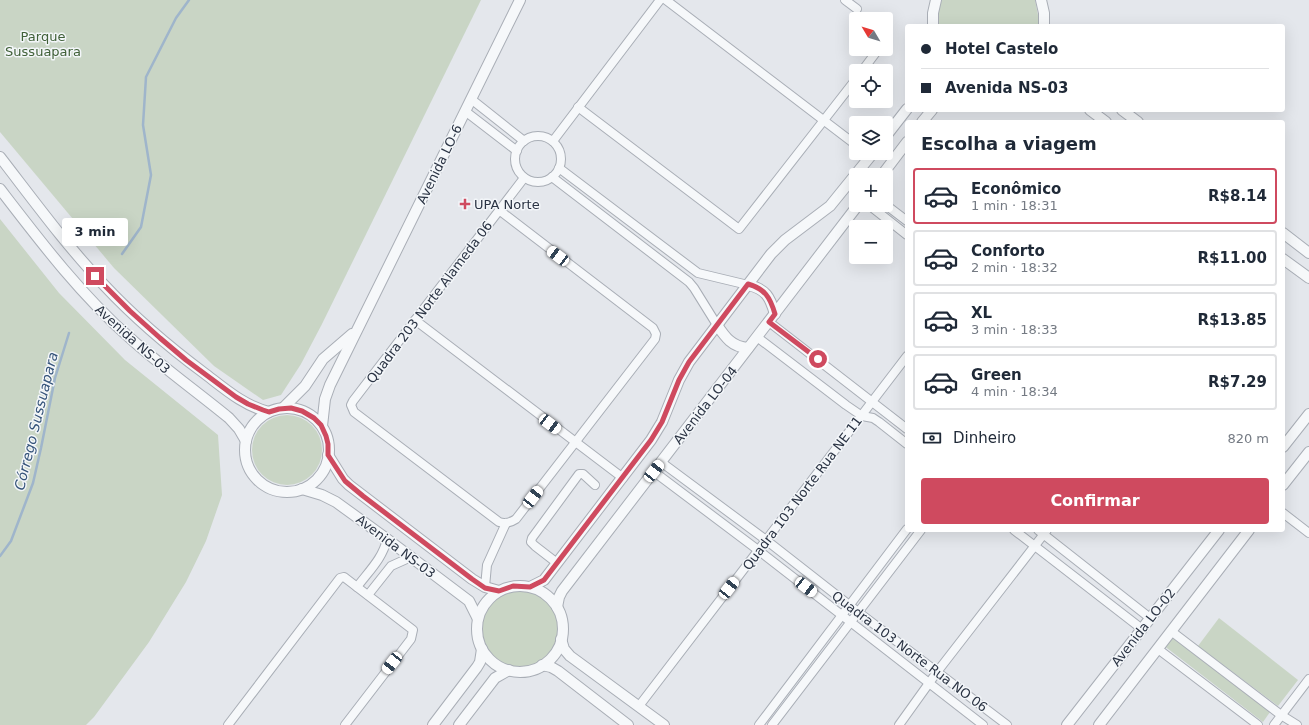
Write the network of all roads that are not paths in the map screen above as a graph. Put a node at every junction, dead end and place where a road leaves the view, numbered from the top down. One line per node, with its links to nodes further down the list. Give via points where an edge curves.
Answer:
1 (520, 0): 11 (street, Avenida LO-6)
2 (660, 0): 12 (street)
3 (666, 0): 19 (street)
4 (845, 0): 7 (street)
5 (936, 0): 8 (street)
6 (1041, 0): 9 (street)
7 (857, 9)
8 (933, 24)
9 (1044, 24)
10 (849, 88): 19 (street)
11 (471, 99): 13 (street, Avenida LO-6); 22 (street)
12 (578, 107): 19 (street, via 738,229); 23 (street)
13 (465, 111): 25 (street); 47 (street, Avenida LO-6)
14 (905, 112): 20 (street)
15 (930, 112): 17 (street)
16 (1125, 112): 18 (street)
17 (924, 120)
18 (1135, 120)
19 (823, 121): 21 (street)
20 (893, 127)
21 (849, 140)
22 (524, 141): 23 (street, via 537,136); 25 (street)
23 (552, 141): 28 (street, via 560,153)
24 (905, 145): 29 (street)
25 (517, 151): 31 (street, via 516,165)
26 (0, 157): 53 (street, Avenida NS-03, via 73,250 135,316 186,360 236,397)
27 (866, 160): 43 (street, Avenida LO-04, via 834,202 785,240)
28 (559, 168): 30 (street); 43 (street, via 698,273)
29 (887, 168)
30 (552, 177): 31 (street, via 538,182); 46 (street, via 689,282)
31 (524, 178): 33 (street, Quadra 203 Norte Alameda 06)
32 (0, 189): 58 (street, Avenida NS-03, via 50,253 99,308 147,353 229,418 239,428)
33 (499, 210): 45 (street, Quadra 203 Norte Alameda 06); 60 (street, via 656,331 655,339)
34 (893, 210): 37 (street)
35 (853, 212): 44 (street, Avenida LO-04)
36 (878, 212): 38 (street)
37 (905, 219)
38 (905, 233)
39 (1285, 235): 40 (street)
40 (1309, 253)
41 (1285, 260): 42 (street)
42 (1309, 278)
43 (748, 284): 44 (street, via 763,291 769,299); 46 (street, Avenida LO-04)
44 (772, 318): 48 (street, Avenida LO-04); 51 (street)
45 (415, 320): 60 (street); 71 (street, Quadra 203 Norte Alameda 06, via 353,401 351,408 499,522)
46 (717, 325): 49 (street, via 730,342 738,347); 66 (street, Avenida LO-04, via 687,365 656,432)
47 (358, 328): 52 (street, via 323,359 305,386); 56 (street, Avenida LO-6, via 326,393)
48 (757, 337): 49 (street, Avenida LO-04); 55 (street)
49 (748, 348): 64 (street, Avenida LO-04)
50 (905, 359): 51 (street, Quadra 103 Norte Rua NE 11)
51 (872, 402): 55 (street, Quadra 103 Norte Rua NE 11); 57 (street)
52 (283, 408): 53 (street, Avenida NS-03); 56 (street, Avenida NS-03, via 305,412)
53 (269, 412): 58 (street, Avenida NS-03, via 255,422)
54 (1309, 414): 61 (street)
55 (862, 416): 59 (street, via 873,418); 80 (street, Quadra 103 Norte Rua NE 11)
56 (322, 426): 63 (street, Avenida NS-03, via 328,440)
57 (905, 427)
58 (246, 441): 69 (street, Avenida NS-03, via 247,462 259,482 281,491)
59 (905, 442)
60 (575, 443): 66 (street); 71 (street, via 516,519)
61 (1285, 444)
62 (1309, 452): 67 (street)
63 (328, 455): 69 (street, Avenida NS-03, via 326,466 320,475); 87 (street, Avenida NS-03, via 349,484)
64 (661, 462): 65 (street, Avenida LO-04); 80 (street, Quadra 103 Norte Rua NO 06)
65 (654, 471): 82 (street, Quadra 103 Norte Rua NO 06); 91 (street, Avenida LO-04, via 562,591)
66 (623, 478): 84 (street, Avenida LO-04)
67 (1285, 483)
68 (595, 485): 84 (street, via 583,474 578,475 532,538 531,542 535,546)
69 (302, 489): 79 (street, Avenida NS-03, via 336,502)
70 (1285, 515): 78 (street)
71 (506, 523): 87 (street, via 487,564)
72 (905, 532): 90 (street)
73 (919, 532): 92 (street)
74 (1016, 532): 81 (street)
75 (1043, 532): 81 (street); 94 (street)
76 (1216, 532): 94 (street, Avenida LO-02)
77 (1247, 532): 98 (street, Avenida LO-02)
78 (1309, 533)
79 (387, 539): 83 (street, Avenida NS-03); 85 (street, via 381,555)
80 (766, 540): 82 (street, Quadra 103 Norte Rua NE 11); 90 (street, Quadra 103 Norte Rua NO 06)
81 (1035, 548): 97 (street); 104 (street)
82 (758, 550): 93 (street, Quadra 103 Norte Rua NO 06); 107 (street, Quadra 103 Norte Rua NE 11)
83 (411, 557): 89 (street, via 391,566); 95 (street, Avenida NS-03, via 469,601)
84 (558, 563): 86 (street, Avenida LO-04, via 544,580)
85 (357, 586): 89 (street); 109 (street, via 345,578 340,578)
86 (530, 587): 88 (street, Avenida NS-03, via 513,586); 91 (street, Avenida NS-03, via 546,595)
87 (485, 588): 88 (street, Avenida NS-03)
88 (499, 591): 95 (street, Avenida NS-03, via 487,601)
89 (368, 595): 110 (street, via 413,630 413,634)
90 (849, 605): 92 (street, Quadra 103 Norte Rua NO 06); 93 (street)
91 (557, 608): 99 (street, Avenida NS-03, via 562,622)
92 (858, 612): 96 (street); 104 (street, Quadra 103 Norte Rua NO 06)
93 (841, 615): 96 (street, Quadra 103 Norte Rua NO 06); 115 (street)
94 (1150, 618): 97 (street, Avenida LO-02)
95 (478, 619): 101 (street, Avenida NS-03, via 477,634)
96 (851, 622): 106 (street, Quadra 103 Norte Rua NO 06); 116 (street)
97 (1142, 629): 120 (street, Avenida LO-02)
98 (1171, 631): 100 (street, Avenida LO-02); 108 (street)
99 (561, 639): 102 (street, Avenida NS-03, via 555,653); 107 (street, Avenida NS-03, via 564,649 570,656)
100 (1158, 648): 121 (street, Avenida LO-02); 122 (street)
101 (482, 649): 103 (street, Avenida NS-03, via 494,663); 111 (street, via 477,667)
102 (542, 665): 103 (street, Avenida NS-03, via 526,671); 113 (street, via 556,670)
103 (509, 670): 112 (street, via 495,678)
104 (938, 672): 106 (street); 119 (street, Quadra 103 Norte Rua NO 06)
105 (1309, 679): 108 (street)
106 (929, 683): 117 (street); 118 (street, Quadra 103 Norte Rua NO 06)
107 (639, 706): 114 (street, Avenida NS-03)
108 (1281, 715): 123 (street); 124 (street)
109 (228, 725)
110 (345, 725)
111 (433, 725)
112 (458, 725)
113 (628, 725)
114 (664, 725)
115 (759, 725)
116 (772, 725)
117 (899, 725)
118 (983, 725)
119 (1007, 725)
120 (1067, 725)
121 (1099, 725)
122 (1258, 725)
123 (1274, 725)
124 (1296, 725)

